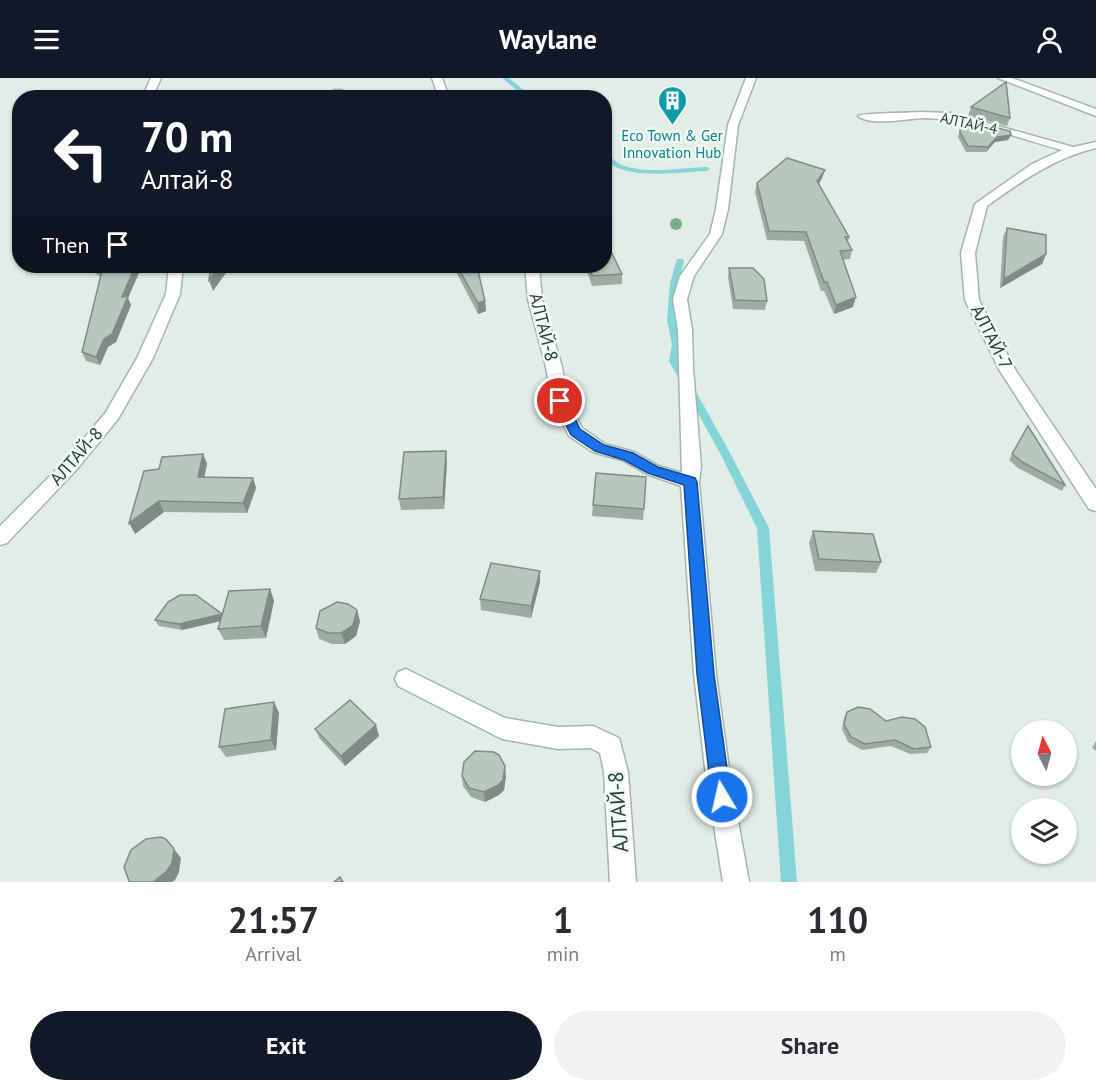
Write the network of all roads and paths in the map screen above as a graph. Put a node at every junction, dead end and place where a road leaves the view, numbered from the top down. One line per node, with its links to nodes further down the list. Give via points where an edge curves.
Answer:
1 (1003, 78): 3 (street)
2 (748, 85): 9 (street, via 733,125 716,234 687,276 680,300 685,330)
3 (1096, 113)
4 (863, 116): 6 (street, АЛТАЙ-4, via 951,116)
5 (1096, 145): 6 (street, АЛТАЙ-7)
6 (1073, 150): 10 (street, АЛТАЙ-7, via 1036,166 981,204 968,253 972,300 1008,371)
7 (175, 273): 11 (street, АЛТАЙ-8, via 173,294 145,358 112,416 71,465)
8 (533, 273): 9 (street, АЛТАЙ-8, via 535,299 560,401 575,432 599,448)
9 (690, 482): 14 (street, via 705,674)
10 (1096, 504)
11 (0, 537)
12 (406, 679): 13 (street, АЛТАЙ-8, via 502,728 558,738 593,737 611,746)
13 (623, 882)
14 (736, 882)

